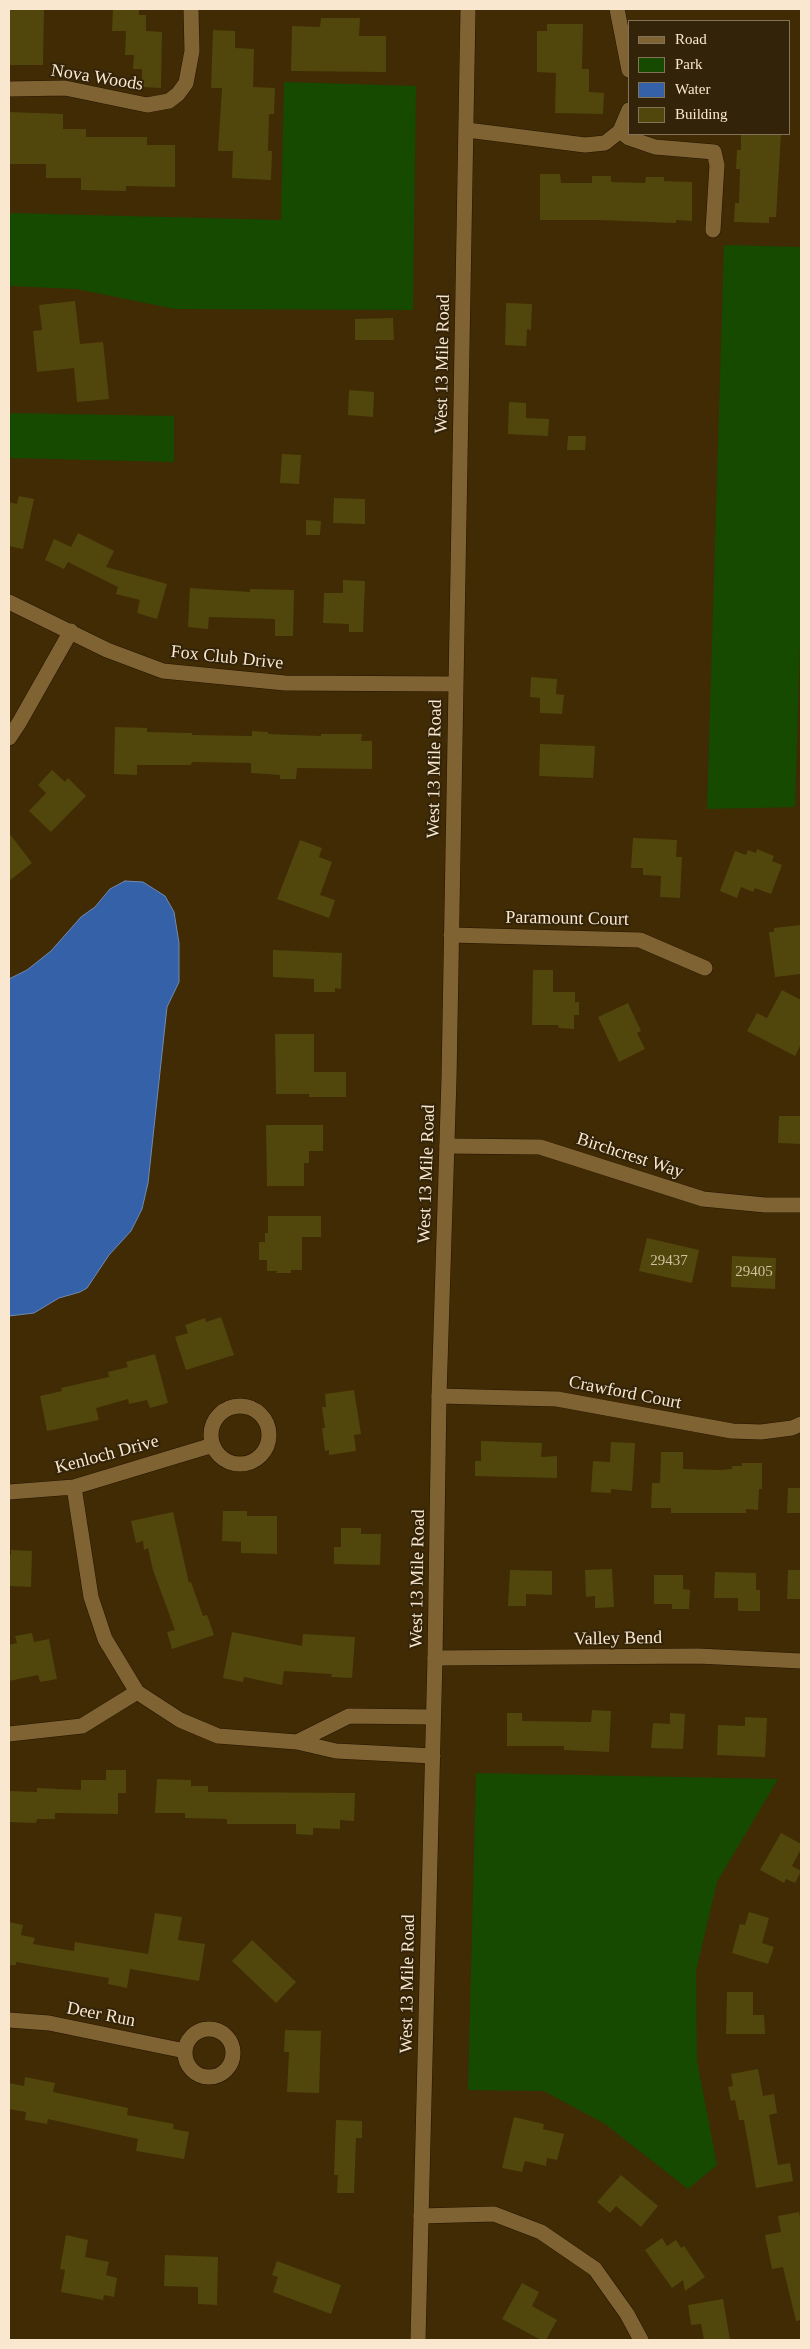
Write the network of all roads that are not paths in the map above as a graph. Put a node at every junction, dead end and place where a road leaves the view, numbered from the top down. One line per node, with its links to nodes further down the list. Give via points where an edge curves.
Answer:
1 (191, 9): 5 (street, Nova Woods, via 192,51 186,83 169,101 147,105 64,88)
2 (468, 9): 7 (street, West 13 Mile Road)
3 (618, 9): 4 (street)
4 (628, 64)
5 (9, 89)
6 (628, 112): 8 (street)
7 (467, 130): 8 (street, via 585,146 605,143); 12 (street, West 13 Mile Road)
8 (620, 131): 9 (street, via 629,138 655,147 714,152 717,164)
9 (713, 230)
10 (9, 602): 11 (street, Fox Club Drive)
11 (71, 631): 12 (street, Fox Club Drive, via 107,650 163,671 285,683); 13 (street)
12 (455, 684): 14 (street, West 13 Mile Road)
13 (9, 738)
14 (451, 935): 15 (street, Paramount Court, via 640,940); 16 (street, West 13 Mile Road)
15 (705, 968)
16 (447, 1146): 17 (street, Birchcrest Way, via 540,1147 703,1199); 18 (street, West 13 Mile Road)
17 (801, 1205)
18 (439, 1396): 19 (street, Crawford Court, via 557,1399 732,1431 761,1432); 23 (street, West 13 Mile Road)
19 (801, 1424)
20 (212, 1445): 21 (street, Kenloch Drive)
21 (74, 1487): 22 (street, Kenloch Drive); 25 (street, via 92,1597 104,1639)
22 (9, 1492)
23 (435, 1658): 24 (street, Valley Bend, via 698,1656); 26 (street, West 13 Mile Road)
24 (801, 1661)
25 (137, 1692): 27 (street, via 82,1726); 28 (street, via 180,1720 218,1736)
26 (434, 1717): 28 (street, via 349,1716); 29 (street, West 13 Mile Road)
27 (9, 1734)
28 (297, 1742): 29 (street, via 336,1751)
29 (433, 1756): 32 (street, West 13 Mile Road)
30 (9, 2020): 31 (street, Deer Run, via 49,2023)
31 (186, 2051)
32 (421, 2216): 33 (street, West 13 Mile Road); 34 (street, via 494,2214 541,2232 595,2269)
33 (418, 2340)
34 (641, 2340)

